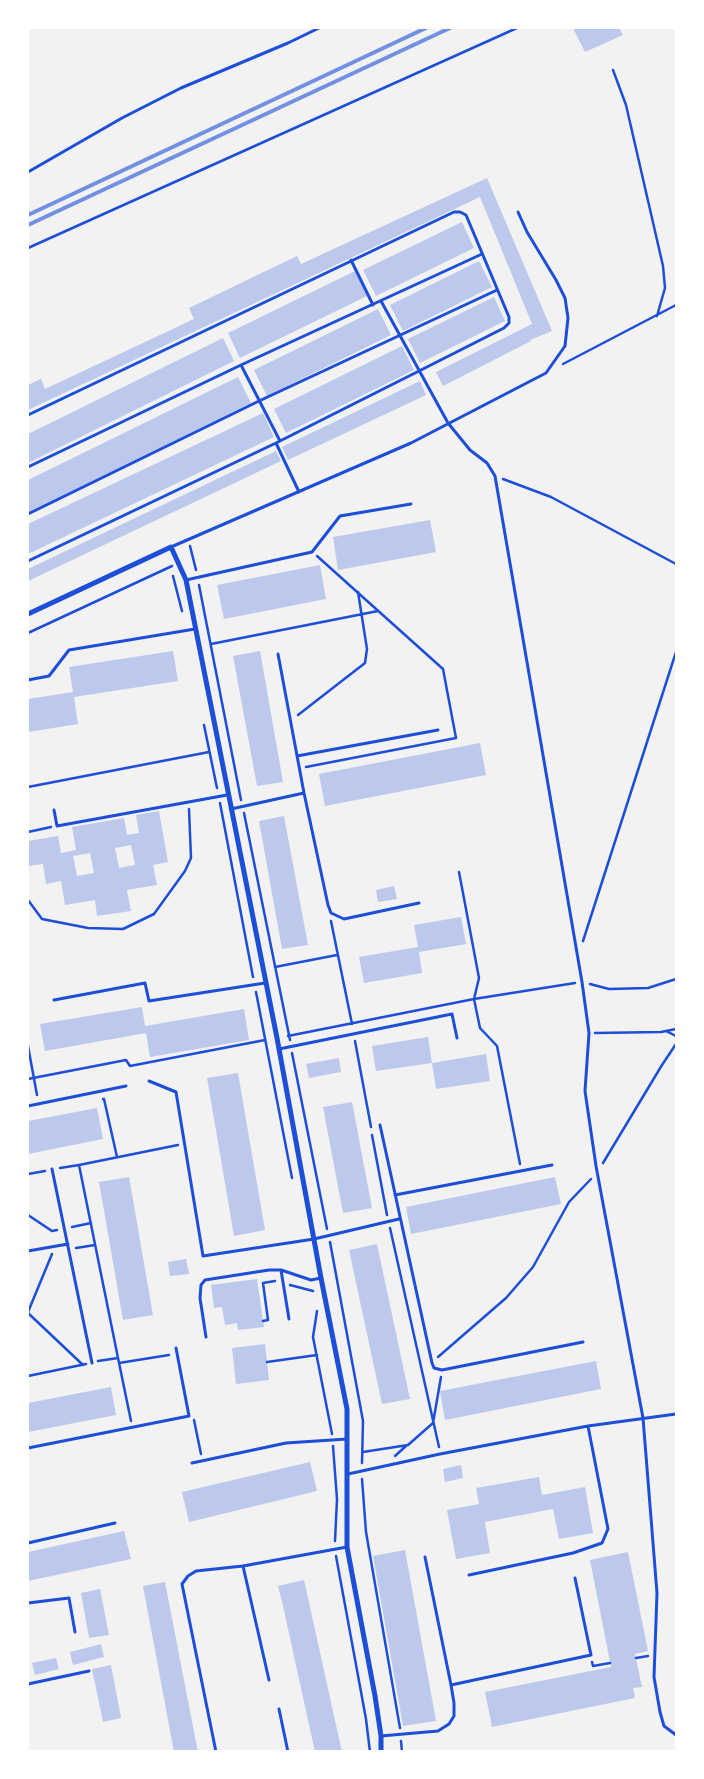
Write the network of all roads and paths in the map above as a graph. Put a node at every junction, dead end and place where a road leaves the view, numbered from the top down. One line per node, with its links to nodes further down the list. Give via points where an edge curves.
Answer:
1 (319, 28): 4 (lane, via 180,88)
2 (517, 28): 6 (path)
3 (613, 70): 13 (path, via 626,105 663,266 665,288)
4 (28, 172)
5 (518, 212): 20 (lane, via 565,298 568,318 565,346 546,373)
6 (28, 248)
7 (482, 254): 8 (lane, via 466,215 454,212); 9 (lane); 10 (lane)
8 (351, 260): 11 (lane); 19 (lane)
9 (497, 290): 14 (lane); 17 (lane, via 509,323)
10 (380, 301): 11 (lane); 14 (lane)
11 (373, 305): 16 (lane)
12 (676, 305): 13 (path)
13 (657, 316): 15 (path)
14 (400, 336): 17 (lane); 18 (lane)
15 (563, 364)
16 (241, 365): 18 (lane); 22 (lane)
17 (419, 371): 20 (lane); 21 (lane)
18 (260, 401): 21 (lane); 26 (lane)
19 (28, 415)
20 (448, 424): 23 (lane, via 486,463); 24 (lane)
21 (278, 442): 24 (lane); 29 (lane)
22 (28, 467)
23 (494, 476): 30 (path, via 552,497); 65 (lane)
24 (299, 492): 27 (lane)
25 (411, 504): 28 (lane, via 340,516)
26 (28, 514)
27 (171, 547): 33 (street); 37 (street)
28 (312, 552): 33 (lane); 34 (path)
29 (28, 561)
30 (676, 564)
31 (170, 567): 40 (path)
32 (173, 576): 36 (path)
33 (186, 580): 39 (street)
34 (358, 592): 35 (path); 38 (path)
35 (378, 611): 38 (path); 50 (path, via 443,669 456,738)
36 (182, 612)
37 (28, 614)
38 (361, 614): 41 (path); 45 (path, via 367,649 365,662)
39 (196, 629): 44 (lane, via 69,650 49,676); 54 (street)
40 (28, 633)
41 (211, 644)
42 (676, 652): 65 (path)
43 (278, 654): 45 (lane)
44 (28, 680)
45 (291, 721): 49 (lane)
46 (204, 724): 48 (path)
47 (438, 730): 49 (lane)
48 (209, 752): 51 (path); 52 (path, via 217,788)
49 (297, 756): 50 (lane)
50 (300, 769): 53 (lane)
51 (28, 787)
52 (210, 790)
53 (304, 793): 57 (lane); 63 (lane, via 332,914 344,919)
54 (228, 795): 55 (lane); 57 (street)
55 (218, 797): 56 (lane); 68 (path)
56 (188, 802): 59 (lane); 62 (path, via 191,858 154,914 123,929 88,928 42,919)
57 (230, 809): 67 (street)
58 (54, 810): 59 (lane)
59 (57, 826): 60 (path)
60 (28, 832)
61 (459, 872): 69 (path, via 479,978)
62 (28, 900)
63 (419, 903)
64 (338, 954): 66 (path)
65 (578, 959): 73 (lane)
66 (275, 967)
67 (265, 982): 68 (lane); 80 (street)
68 (255, 984): 70 (lane, via 149,1001 146,983); 77 (path)
69 (474, 999): 74 (path); 94 (path, via 480,1028 497,1046)
70 (54, 1000)
71 (676, 1029): 72 (path)
72 (666, 1031): 73 (path); 75 (path)
73 (589, 1034): 95 (lane, via 585,1091)
74 (289, 1036)
75 (676, 1036)
76 (457, 1038): 80 (lane, via 452,1014)
77 (266, 1040): 81 (path, via 130,1066 126,1060); 97 (path)
78 (676, 1044): 95 (path)
79 (28, 1046): 81 (path)
80 (279, 1049): 100 (street)
81 (34, 1077): 82 (path); 86 (path)
82 (28, 1078)
83 (148, 1081): 89 (lane, via 176,1092)
84 (126, 1086): 86 (lane)
85 (95, 1101): 90 (path, via 104,1099)
86 (39, 1104): 87 (lane)
87 (28, 1106)
88 (380, 1125): 98 (lane)
89 (184, 1144): 90 (path); 100 (lane, via 203,1256)
90 (117, 1157): 91 (path)
91 (79, 1165): 93 (path); 102 (path)
92 (552, 1165): 94 (lane)
93 (52, 1170): 96 (path); 101 (lane)
94 (521, 1170): 98 (lane)
95 (597, 1173): 123 (path, via 569,1202 533,1267 517,1286); 129 (lane)
96 (28, 1174)
97 (293, 1183)
98 (395, 1195): 99 (lane)
99 (400, 1219): 100 (lane); 123 (lane)
100 (314, 1239): 106 (street)
101 (68, 1244): 103 (lane); 104 (lane)
102 (95, 1245): 103 (path); 119 (path)
103 (69, 1249): 112 (path, via 53,1252); 120 (lane)
104 (28, 1251)
105 (281, 1270): 107 (lane); 113 (lane); 114 (lane, via 205,1280 201,1285 200,1298)
106 (321, 1278): 107 (lane); 133 (street, via 347,1409)
107 (312, 1280): 110 (path)
108 (258, 1283): 109 (path)
109 (263, 1283)
110 (315, 1298)
111 (316, 1306): 118 (path, via 313,1337)
112 (28, 1313): 124 (path)
113 (289, 1319)
114 (206, 1337)
115 (583, 1342): 125 (lane)
116 (176, 1348): 117 (lane)
117 (177, 1353): 122 (path); 128 (lane)
118 (317, 1355): 121 (path); 132 (path)
119 (118, 1358): 120 (path); 122 (path)
120 (92, 1362): 124 (path)
121 (267, 1362)
122 (119, 1363): 131 (path)
123 (432, 1363): 125 (lane, via 434,1368)
124 (82, 1365): 126 (path)
125 (442, 1370): 135 (path, via 433,1423 408,1445)
126 (28, 1376)
127 (676, 1414): 129 (lane)
128 (189, 1416): 131 (lane); 136 (path, via 193,1415)
129 (643, 1418): 130 (lane); 150 (lane, via 657,1593)
130 (588, 1426): 138 (lane); 145 (lane, via 608,1529 602,1543 574,1553)
131 (132, 1428): 134 (lane)
132 (333, 1439): 133 (lane); 136 (lane, via 286,1443); 142 (path)
133 (348, 1439): 138 (street)
134 (28, 1448)
135 (363, 1452)
136 (203, 1460): 137 (lane)
137 (192, 1463)
138 (348, 1474): 141 (street)
139 (115, 1522): 140 (lane)
140 (28, 1543)
141 (347, 1547): 142 (lane); 159 (street)
142 (334, 1548): 144 (lane); 163 (path)
143 (425, 1557): 156 (lane)
144 (243, 1566): 154 (lane); 161 (lane, via 196,1570 182,1584)
145 (469, 1575)
146 (576, 1578): 149 (lane)
147 (28, 1603): 148 (lane, via 69,1598)
148 (75, 1632)
149 (591, 1655): 152 (path, via 593,1666); 156 (lane)
150 (654, 1655): 151 (path); 158 (lane, via 660,1712 664,1726)
151 (636, 1658)
152 (610, 1662)
153 (89, 1671): 155 (lane)
154 (269, 1680)
155 (28, 1684)
156 (451, 1685): 159 (lane, via 454,1716 449,1724 438,1731)
157 (279, 1709): 162 (lane)
158 (676, 1735)
159 (381, 1736): 164 (street)
160 (402, 1751): 165 (path)
161 (216, 1752)
162 (288, 1752)
163 (370, 1752)
164 (381, 1752)
165 (398, 1752)

